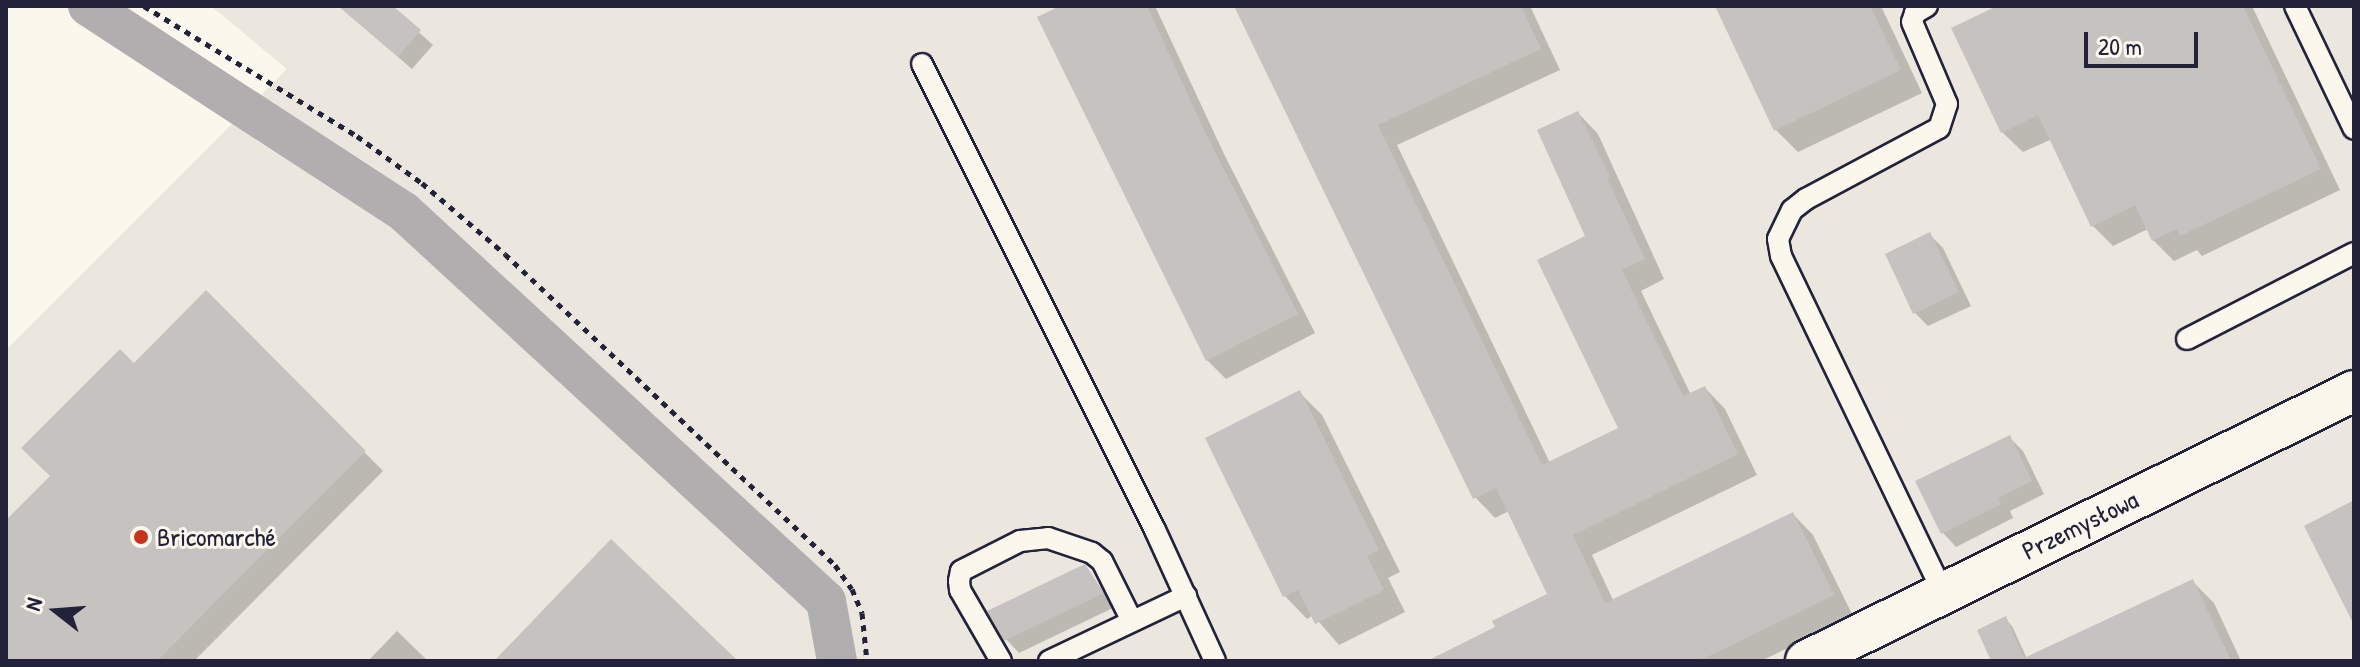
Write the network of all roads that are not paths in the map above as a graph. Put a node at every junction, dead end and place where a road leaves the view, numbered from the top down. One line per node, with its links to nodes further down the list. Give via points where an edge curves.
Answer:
1 (1927, 6): 8 (lane, via 1912,22 1947,104 1939,128 1806,199 1792,210 1778,239 1781,256)
2 (2295, 6): 4 (lane)
3 (922, 64): 9 (lane)
4 (2354, 129)
5 (2354, 253): 6 (lane)
6 (2187, 339)
7 (2354, 391): 8 (street, Przemysłowa)
8 (1943, 593): 14 (street, Przemysłowa)
9 (1186, 596): 10 (lane); 13 (lane)
10 (1132, 621): 11 (lane, via 1102,561 1092,553 1048,538 1020,541 961,571 959,581); 12 (lane)
11 (1001, 661)
12 (1049, 661)
13 (1215, 661)
14 (1806, 661)

